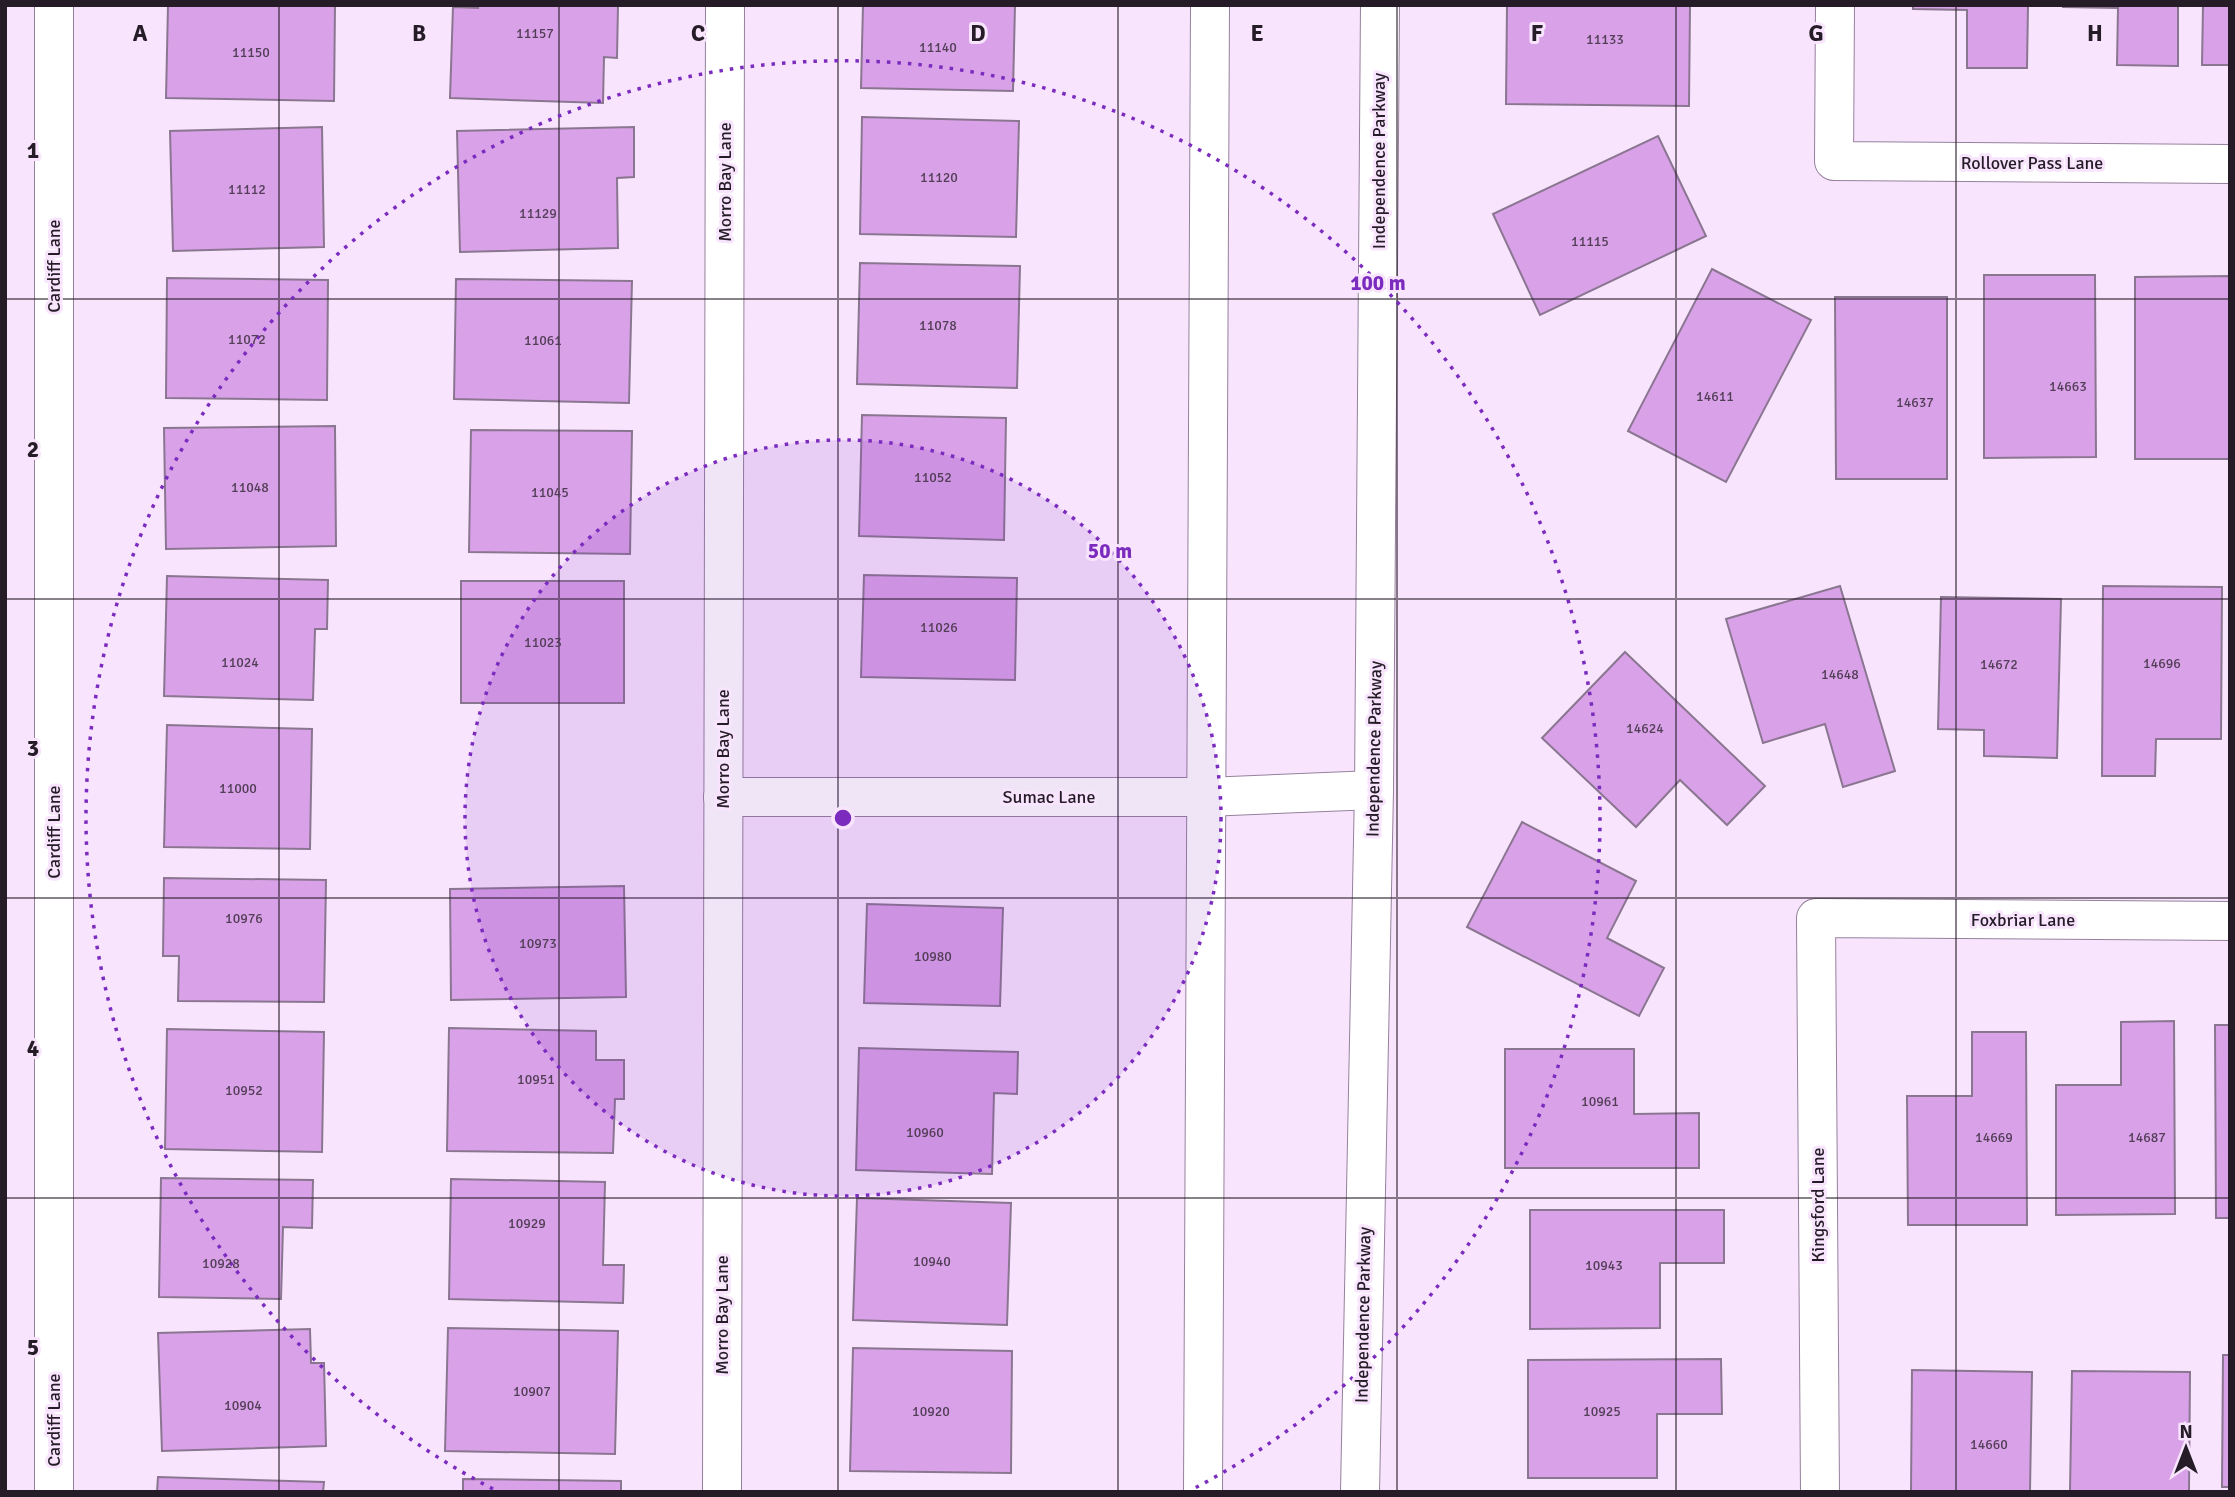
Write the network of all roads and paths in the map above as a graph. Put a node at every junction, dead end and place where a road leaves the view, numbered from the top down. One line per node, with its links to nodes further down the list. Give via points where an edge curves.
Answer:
1 (54, 5): 12 (street, Cardiff Lane)
2 (725, 5): 8 (street, Morro Bay Lane)
3 (1210, 5): 9 (street)
4 (1380, 5): 7 (street, Independence Parkway)
5 (1835, 5): 6 (street, Rollover Pass Lane, via 1834,161)
6 (2230, 164)
7 (1374, 790): 9 (street, Sumac Lane); 15 (street, Independence Parkway)
8 (723, 797): 9 (street, Sumac Lane); 13 (street, Morro Bay Lane)
9 (1206, 797): 14 (street)
10 (1816, 918): 11 (street, Foxbriar Lane); 16 (street, Kingsford Lane)
11 (2230, 921)
12 (54, 1492)
13 (722, 1492)
14 (1203, 1492)
15 (1360, 1492)
16 (1819, 1492)

